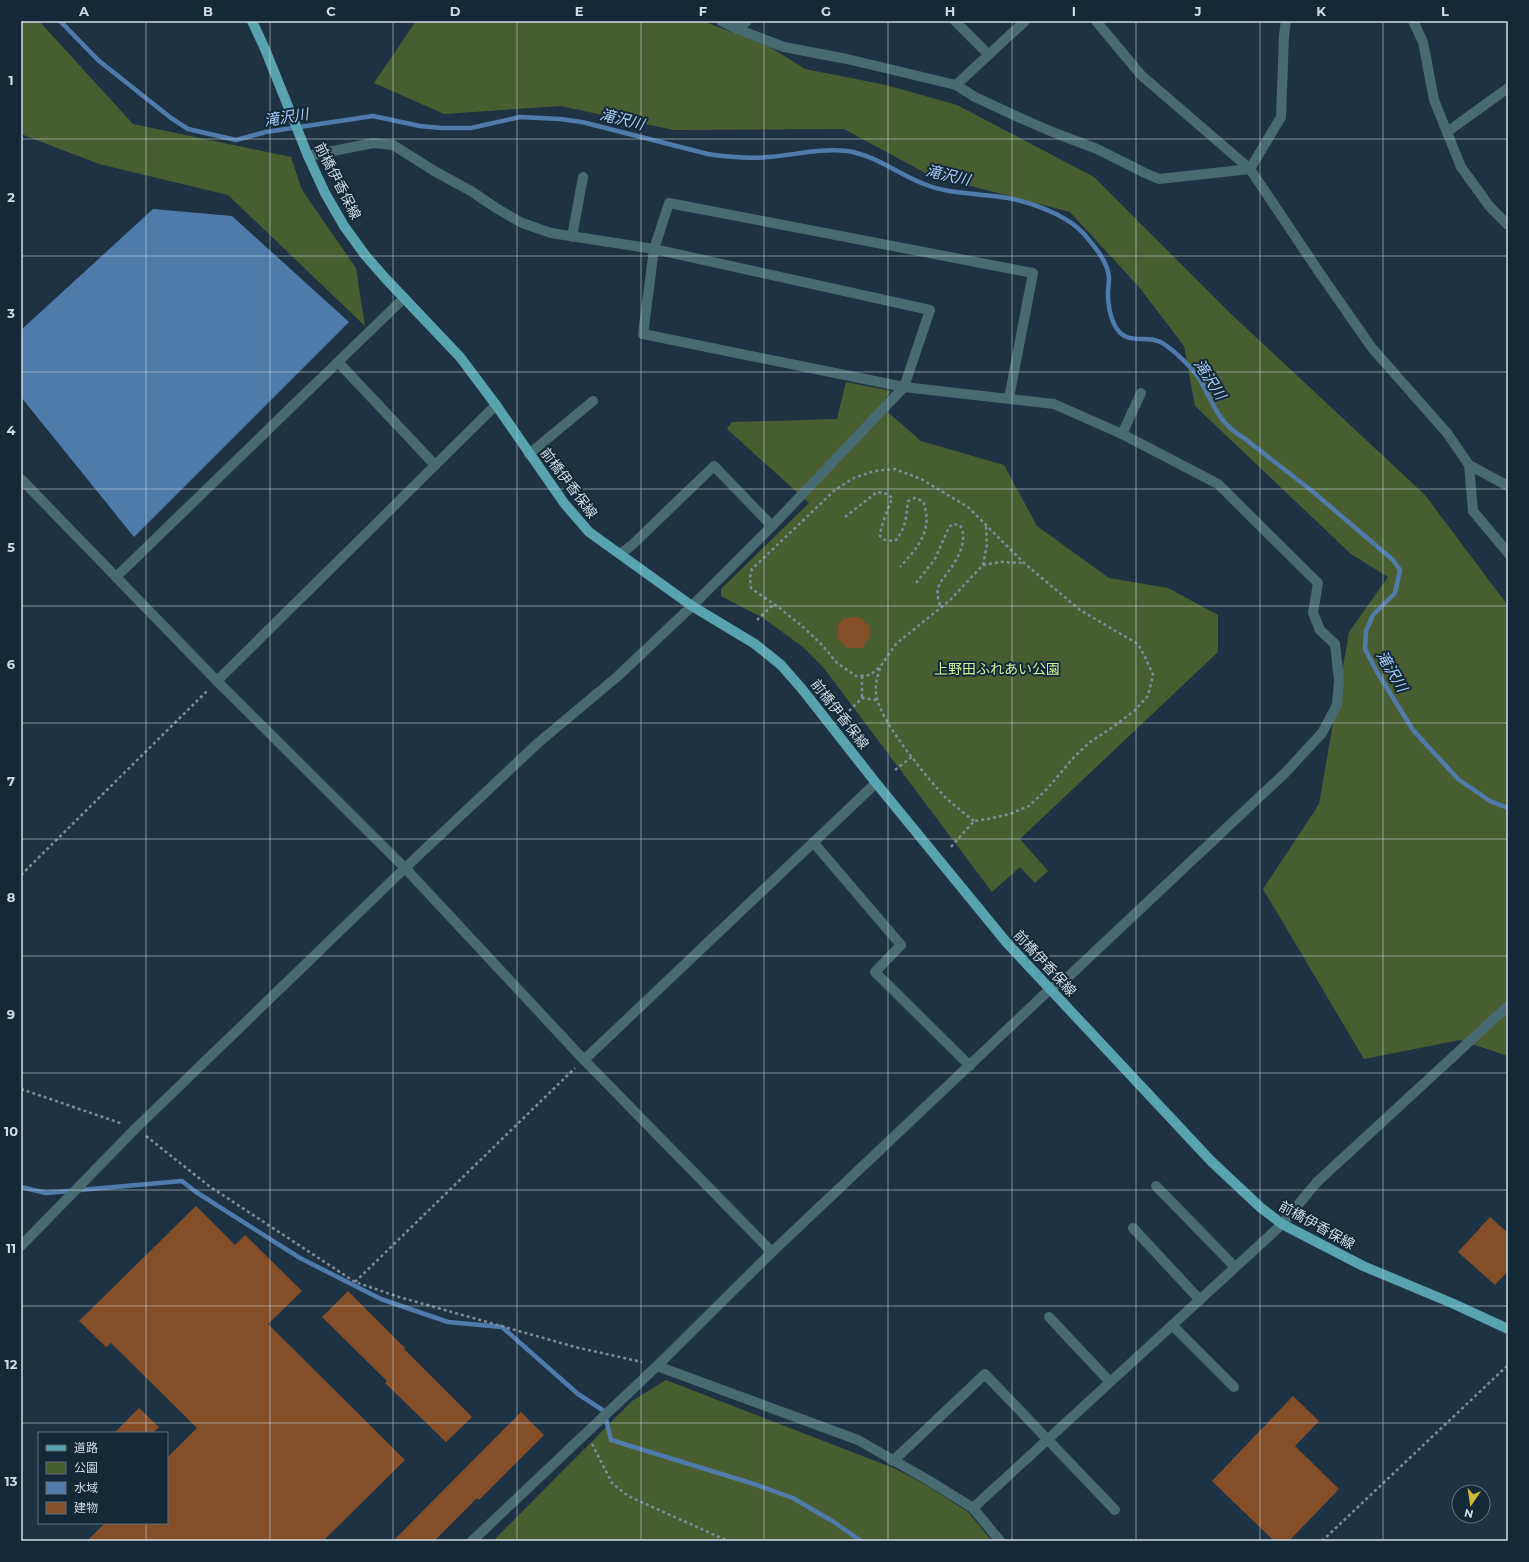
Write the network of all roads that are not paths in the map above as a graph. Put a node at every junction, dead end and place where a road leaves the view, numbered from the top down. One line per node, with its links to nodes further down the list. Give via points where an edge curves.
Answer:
1 (252, 21): 14 (main road, 前橋伊香保線)
2 (721, 21): 9 (street)
3 (747, 21): 9 (street)
4 (955, 21): 10 (street)
5 (1025, 21): 10 (street)
6 (1096, 21): 15 (street, via 1141,75)
7 (1286, 21): 15 (street, via 1281,117)
8 (1413, 21): 13 (street, via 1423,42 1434,100)
9 (736, 29): 11 (street, via 784,47)
10 (988, 54): 11 (street)
11 (956, 85): 15 (street, via 1020,118 1097,149 1159,179)
12 (1508, 88): 13 (street)
13 (1446, 132): 17 (street, via 1461,167 1490,207)
14 (308, 156): 18 (street, via 373,143 393,145 472,191 522,224 551,234); 20 (main road, 前橋伊香保線, via 344,226 365,255)
15 (1250, 169): 30 (street, via 1372,348 1447,432)
16 (583, 177): 18 (street)
17 (1508, 225)
18 (572, 237): 19 (street)
19 (654, 249): 22 (street, via 643,334); 22 (street, via 930,310); 24 (street, via 669,203 1033,273)
20 (404, 298): 21 (street); 26 (main road, 前橋伊香保線, via 460,357)
21 (338, 362): 29 (street); 36 (street)
22 (904, 386): 24 (street); 33 (street)
23 (1142, 393): 27 (street)
24 (1009, 398): 27 (street, via 1054,404)
25 (593, 401): 28 (street)
26 (496, 405): 28 (main road, 前橋伊香保線); 29 (street)
27 (1122, 434): 42 (street, via 1218,484 1318,583 1313,613 1320,630 1335,644 1339,680 1337,705 1322,733 1285,773 1068,977)
28 (529, 454): 35 (main road, 前橋伊香保線, via 564,503 589,532)
29 (435, 465): 38 (street)
30 (1469, 465): 32 (street); 34 (street, via 1473,511)
31 (21, 479): 36 (street)
32 (1507, 483)
33 (772, 526): 35 (street, via 714,466); 37 (street)
34 (1508, 553)
35 (620, 554): 37 (main road, 前橋伊香保線)
36 (116, 577): 38 (street)
37 (692, 606): 39 (main road, 前橋伊香保線, via 755,644 781,665); 41 (street, via 618,676 538,743)
38 (217, 681): 41 (street)
39 (876, 783): 40 (street); 42 (main road, 前橋伊香保線, via 1007,943)
40 (813, 842): 44 (street); 45 (street, via 901,946 875,972)
41 (405, 868): 44 (street); 49 (street, via 136,1128)
42 (1050, 989): 45 (street); 47 (main road, 前橋伊香保線, via 1211,1161 1245,1194)
43 (1508, 1006): 47 (street, via 1317,1182)
44 (584, 1060): 50 (street)
45 (970, 1066): 50 (street)
46 (1156, 1186): 51 (street)
47 (1282, 1224): 51 (street); 55 (main road, 前橋伊香保線, via 1363,1266)
48 (1133, 1228): 52 (street)
49 (21, 1246)
50 (772, 1252): 56 (street)
51 (1235, 1268): 52 (street)
52 (1200, 1300): 54 (street)
53 (1049, 1317): 57 (street)
54 (1172, 1325): 57 (street); 58 (street)
55 (1508, 1329)
56 (657, 1366): 60 (street, via 858,1440); 63 (street)
57 (1110, 1382): 59 (street)
58 (1234, 1387)
59 (1047, 1440): 60 (street, via 985,1374); 61 (street); 62 (street)
60 (893, 1460): 61 (street)
61 (973, 1508): 64 (street)
62 (1115, 1510)
63 (472, 1541)
64 (1000, 1541)

